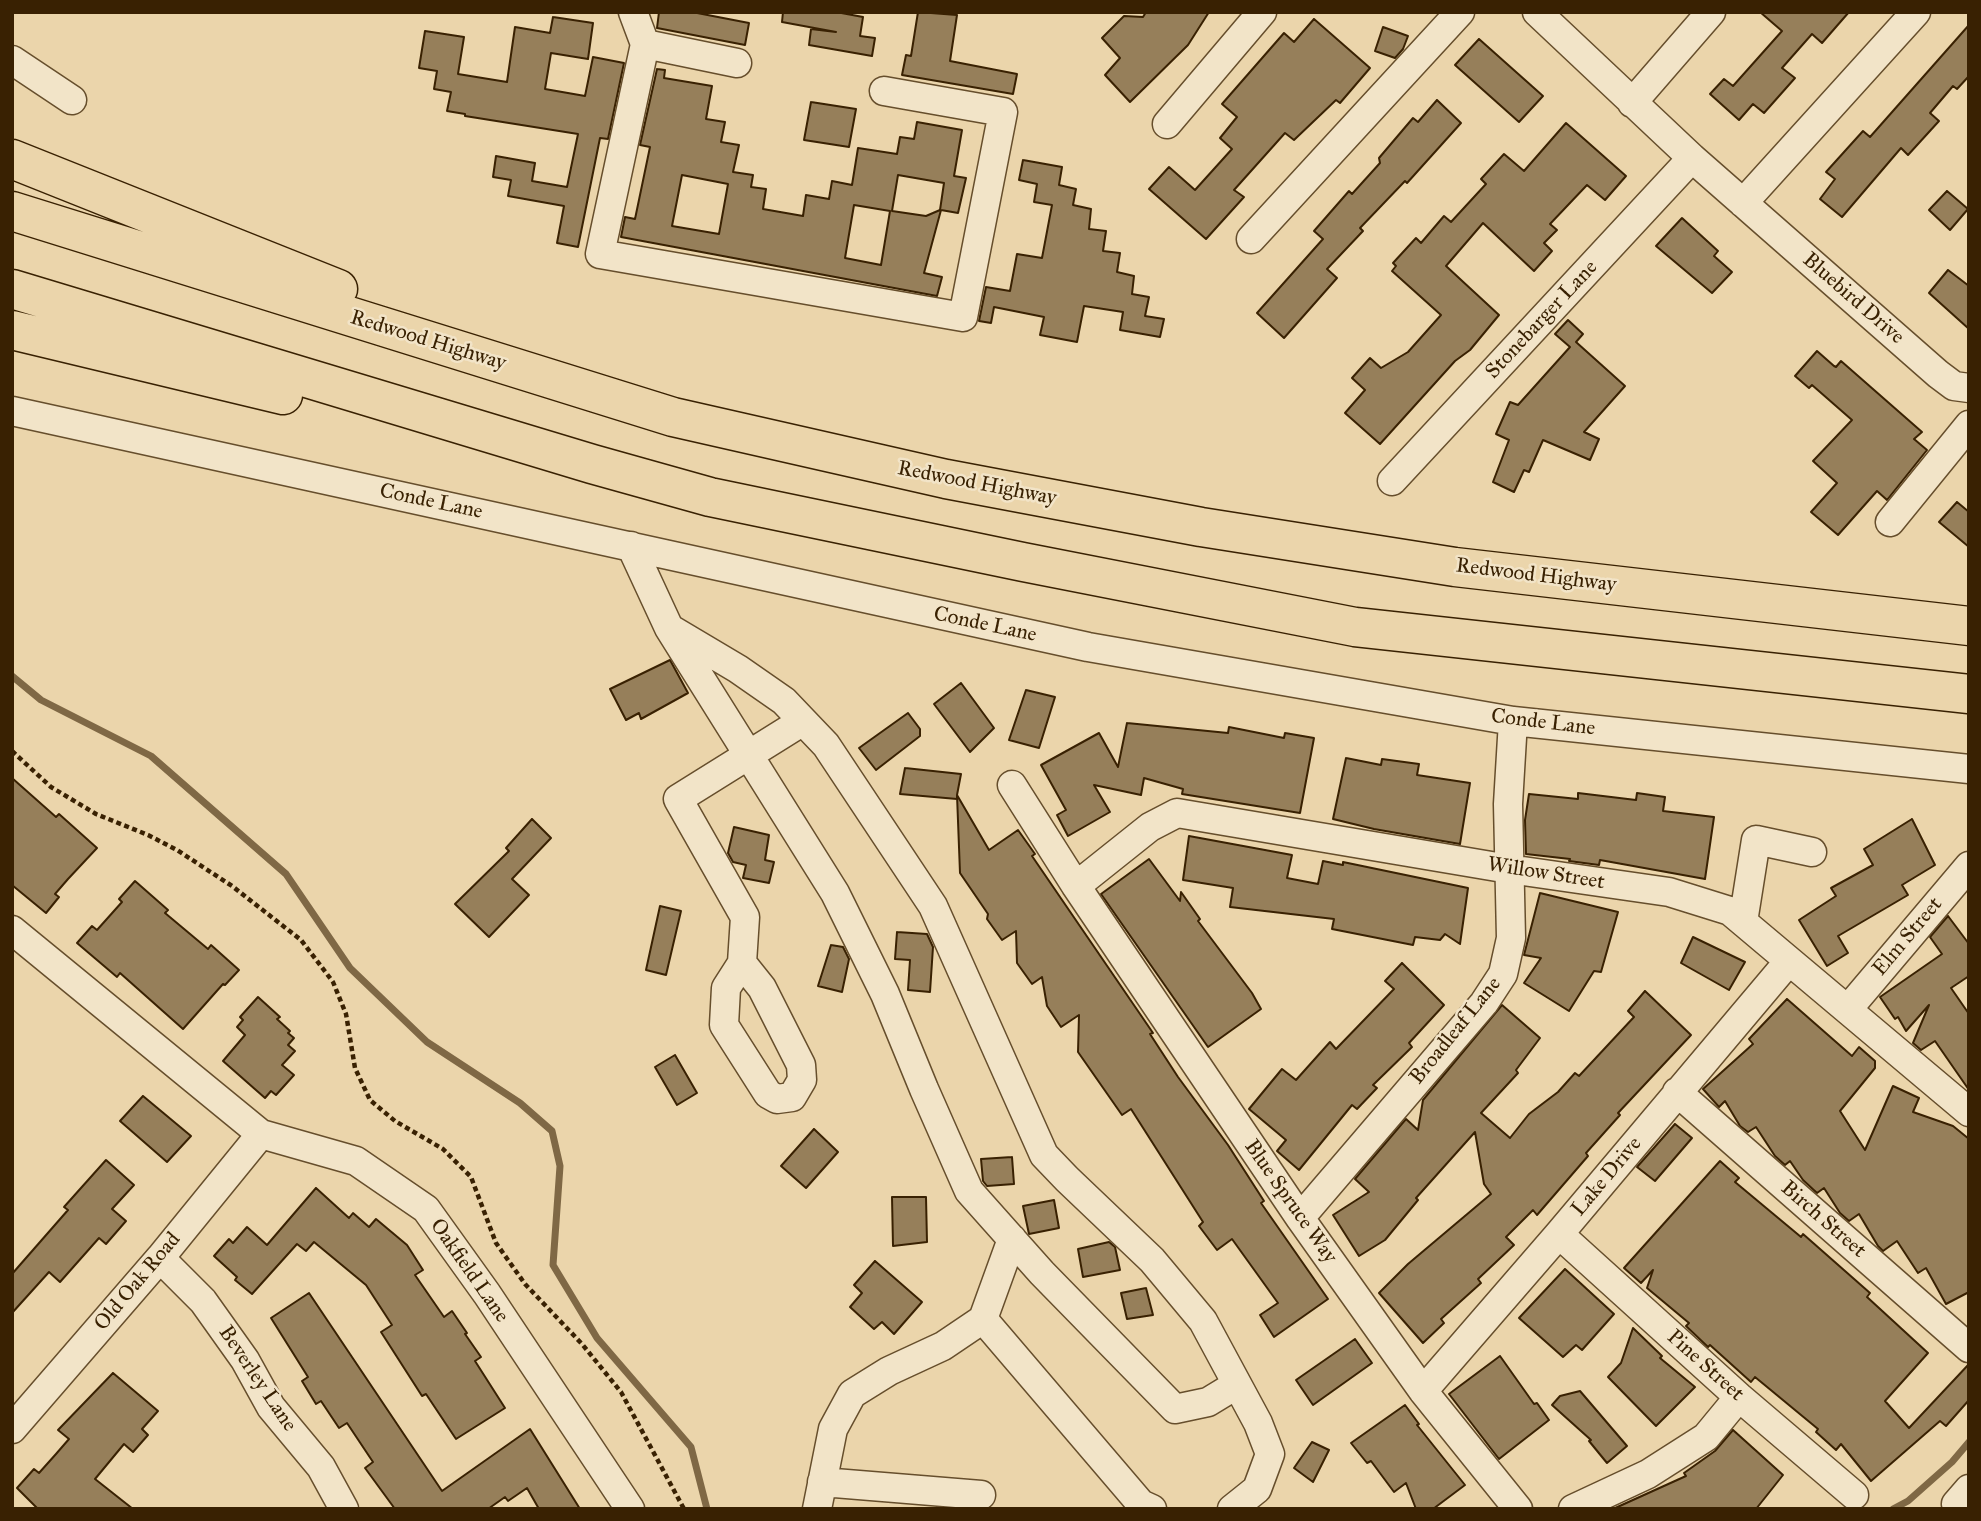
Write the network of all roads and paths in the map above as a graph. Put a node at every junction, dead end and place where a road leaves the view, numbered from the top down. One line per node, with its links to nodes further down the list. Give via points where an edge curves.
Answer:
1 (633, 12): 7 (street)
2 (1262, 12): 13 (street)
3 (1460, 12): 18 (street)
4 (1536, 12): 12 (street, Bluebird Drive)
5 (1711, 12): 12 (street)
6 (1916, 12): 16 (street)
7 (645, 44): 9 (street); 10 (street, via 600,254 962,317 1003,112)
8 (12, 60): 11 (street)
9 (737, 63)
10 (884, 91)
11 (72, 100)
12 (1632, 103): 14 (street, Bluebird Drive)
13 (1167, 124)
14 (1692, 158): 16 (street, Bluebird Drive); 26 (street, Stonebarger Lane)
15 (12, 159): 22 (highway)
16 (1743, 203): 21 (street, Bluebird Drive, via 1938,374 1954,386)
17 (12, 211): 22 (highway, Redwood Highway)
18 (1251, 239)
19 (12, 289): 25 (highway)
20 (12, 330): 25 (highway)
21 (1967, 388)
22 (603, 395): 29 (highway, Redwood Highway, via 673,417 946,479 1201,527 1455,567)
23 (12, 411): 28 (street, Conde Lane)
24 (1969, 425): 27 (street)
25 (592, 464): 31 (highway, via 724,500 1355,627)
26 (1392, 481)
27 (1889, 522)
28 (632, 546): 30 (street); 33 (street, Conde Lane, via 1088,647)
29 (1969, 626)
30 (669, 628): 32 (street, via 757,681); 35 (street)
31 (1969, 694)
32 (803, 721): 35 (street); 56 (street, via 826,744 933,906 1044,1155 1152,1260 1203,1321)
33 (1513, 722): 36 (street, Conde Lane); 40 (street, Broadleaf Lane, via 1507,804)
34 (12, 751): 66 (path, via 51,786 96,814 177,850 301,940 332,982 346,1014 355,1068 370,1100 395,1121 443,1149 471,1177 496,1243 525,1284 621,1392)
35 (749, 754): 45 (street, via 678,799 745,917); 52 (street, via 835,893 885,994 969,1191)
36 (1969, 769)
37 (1012, 785): 41 (street)
38 (1812, 852): 42 (street, via 1756,840)
39 (1969, 866): 46 (street, Elm Street)
40 (1509, 869): 41 (street, Willow Street, via 1177,813 1150,827); 42 (street, Willow Street, via 1669,892 1730,911); 50 (street, Broadleaf Lane, via 1511,938 1503,974 1484,1003)
41 (1076, 886): 50 (street, Blue Spruce Way)
42 (1743, 922): 44 (street, Willow Street)
43 (12, 930): 49 (street, Oakfield Lane)
44 (1788, 961): 46 (street, Willow Street); 47 (street, Lake Drive)
45 (741, 963)
46 (1848, 1009): 48 (street, Willow Street)
47 (1677, 1092): 51 (street, Lake Drive); 55 (street, Birch Street)
48 (1969, 1112)
49 (261, 1134): 53 (street, Old Oak Road); 65 (street, Oakfield Lane, via 356,1161 426,1209)
50 (1300, 1218): 57 (street, Blue Spruce Way)
51 (1559, 1234): 57 (street, Lake Drive); 58 (street, Pine Street)
52 (1012, 1239): 54 (street); 56 (street, via 1175,1409 1208,1402)
53 (160, 1258): 59 (street, Old Oak Road); 64 (street, Beverley Lane, via 204,1301 271,1407 321,1467)
54 (983, 1319): 60 (street, via 943,1346 852,1394 833,1429); 67 (street, via 1141,1504)
55 (1969, 1348)
56 (1236, 1385): 68 (street, via 1270,1454 1257,1489)
57 (1423, 1391): 69 (street, Blue Spruce Way)
58 (1739, 1397): 62 (street, Pine Street); 70 (street, via 1706,1437 1648,1474)
59 (12, 1429)
60 (819, 1495): 63 (street)
61 (981, 1495): 63 (street)
62 (1854, 1495)
63 (922, 1500)
64 (344, 1509)
65 (630, 1509)
66 (684, 1509)
67 (1152, 1509)
68 (1232, 1509)
69 (1518, 1509)
70 (1573, 1509)

